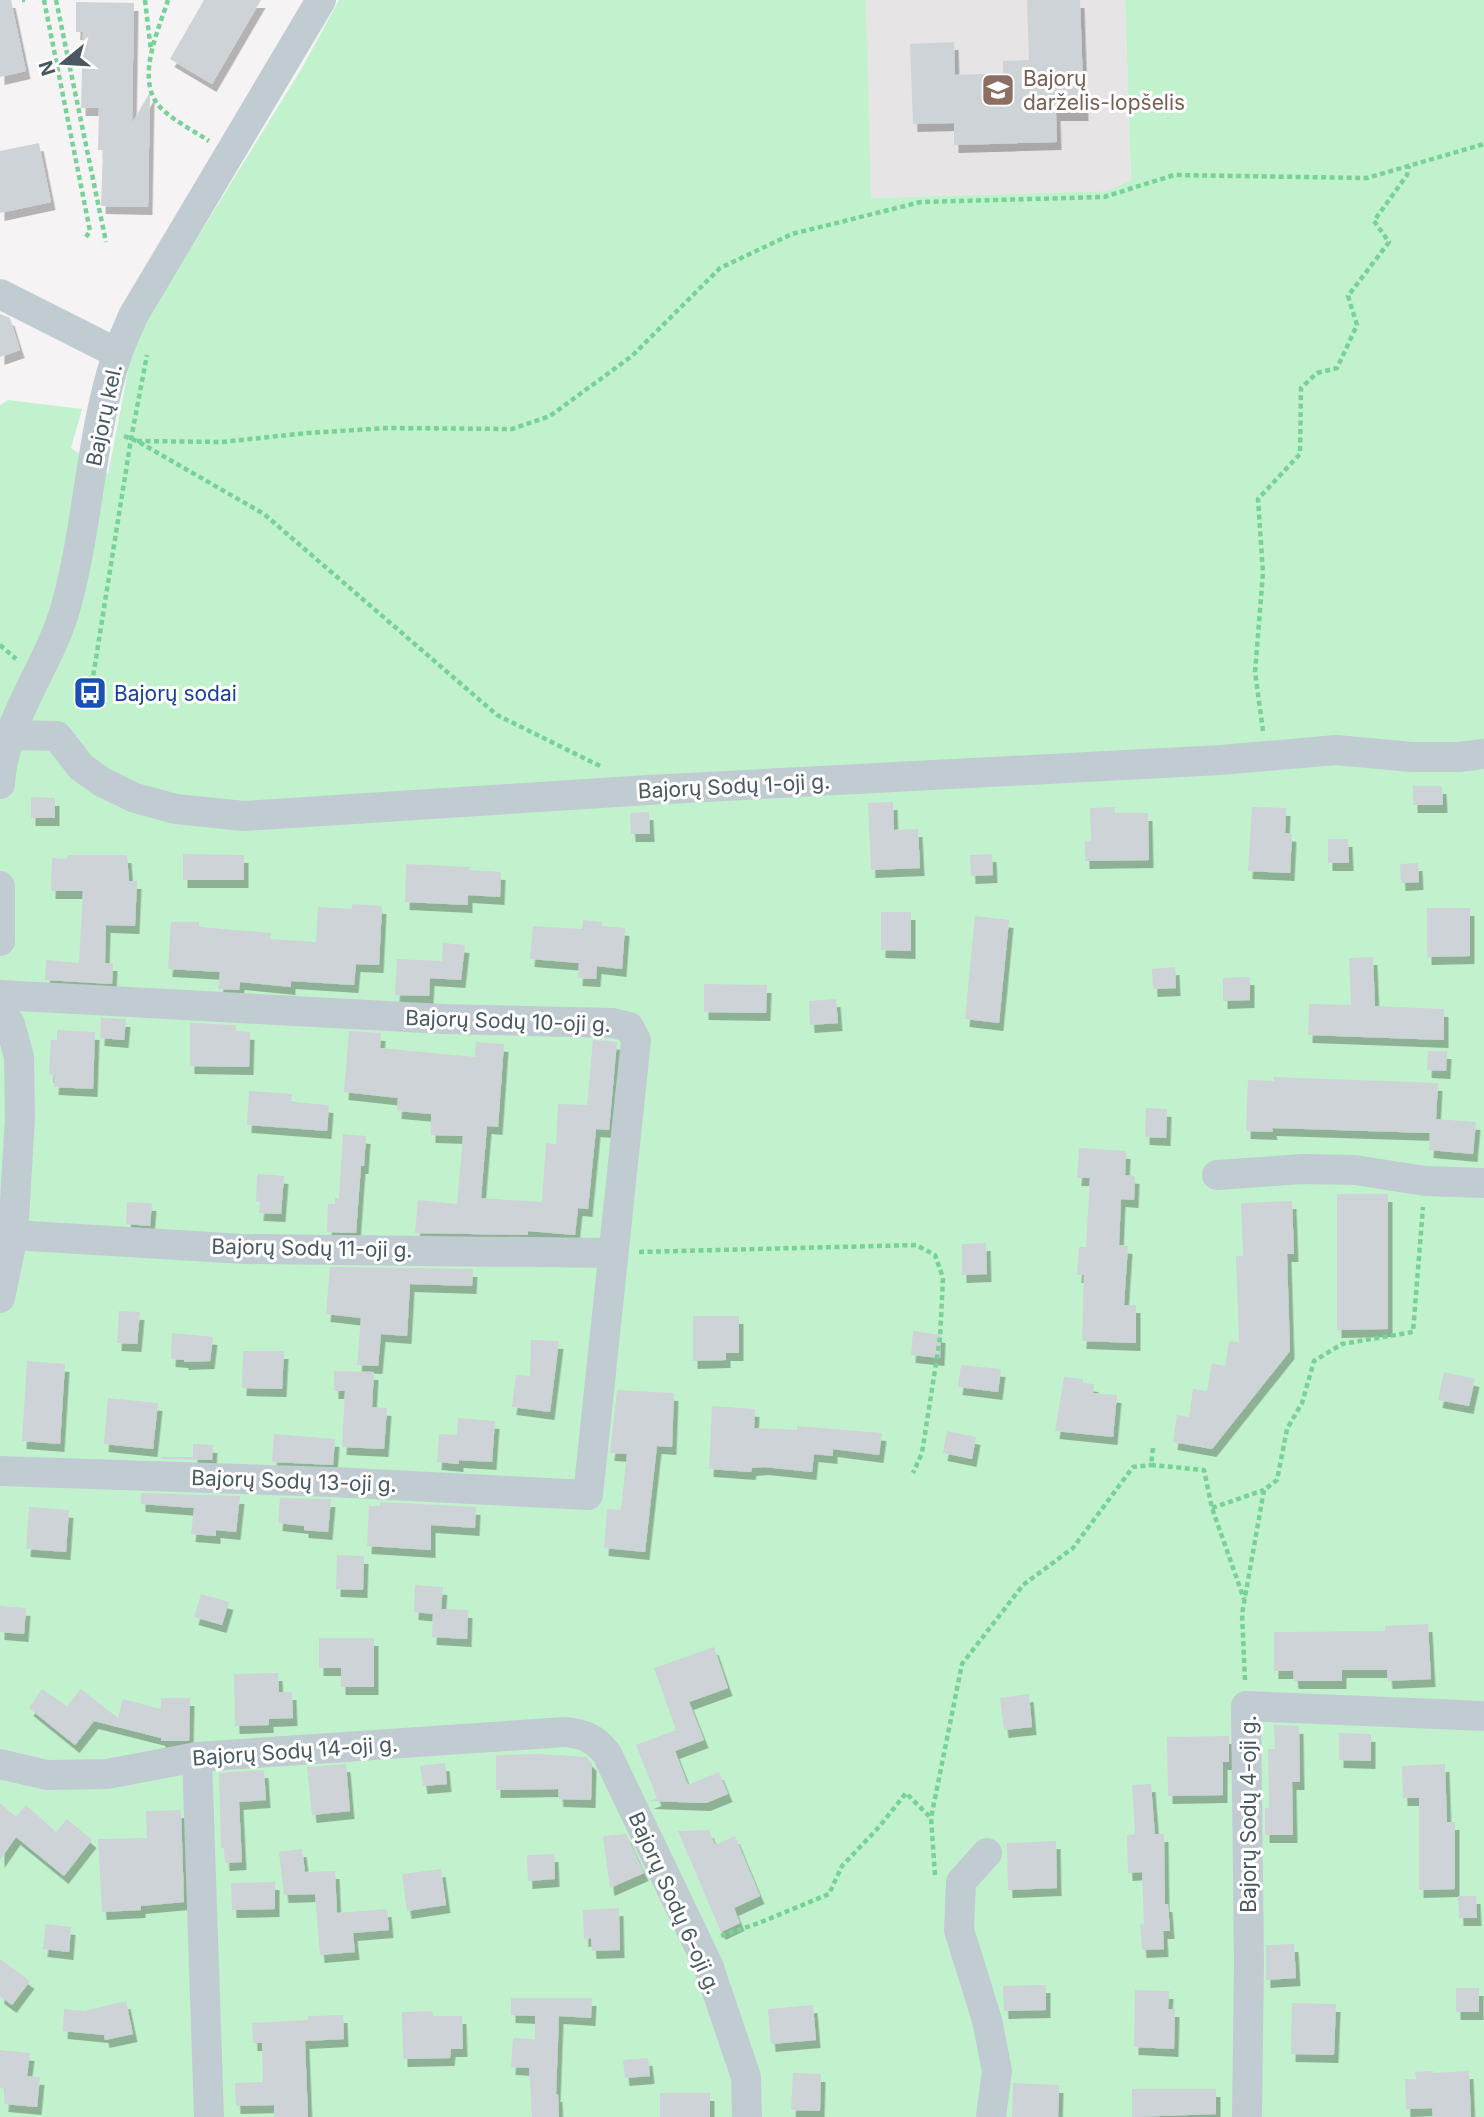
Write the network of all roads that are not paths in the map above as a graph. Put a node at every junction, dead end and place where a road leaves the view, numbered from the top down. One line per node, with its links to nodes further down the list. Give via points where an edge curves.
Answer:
1 (321, 0): 3 (street, Bajorų kel., via 133,316)
2 (0, 294): 3 (street)
3 (117, 353): 4 (street, Bajorų kel., via 65,609)
4 (9, 735): 5 (street, Bajorų Sodų 1-oji g., via 57,736 81,767 135,798 176,809 244,816 1336,750 1412,757); 6 (street, Bajorų kel.)
5 (1484, 754)
6 (0, 785)
7 (0, 886): 8 (street)
8 (0, 941)
9 (0, 995): 14 (street, Bajorų Sodų 10-oji g., via 629,1027 636,1040)
10 (0, 1011): 13 (street, via 10,1024 19,1057)
11 (1217, 1175): 12 (street, via 1355,1170 1424,1181)
12 (1484, 1183)
13 (13, 1235): 14 (street, Bajorų Sodų 11-oji g., via 243,1249); 15 (street)
14 (612, 1253): 17 (street, Bajorų Sodų 10-oji g.)
15 (0, 1298)
16 (0, 1471): 17 (street, Bajorų Sodų 13-oji g.)
17 (588, 1494)
18 (1484, 1716): 26 (street, Bajorų Sodų 4-oji g., via 1246,1706)
19 (592, 1738): 20 (street, Bajorų Sodų 14-oji g., via 565,1732); 24 (street, Bajorų Sodų 6-oji g., via 607,1754 708,1965 746,2077)
20 (197, 1757): 21 (street, Bajorų Sodų 14-oji g., via 107,1774 47,1775); 23 (street)
21 (0, 1764)
22 (988, 1853): 25 (street, via 961,1882 959,1930 987,2020 997,2071)
23 (209, 2117)
24 (747, 2117)
25 (991, 2117)
26 (1247, 2117)

